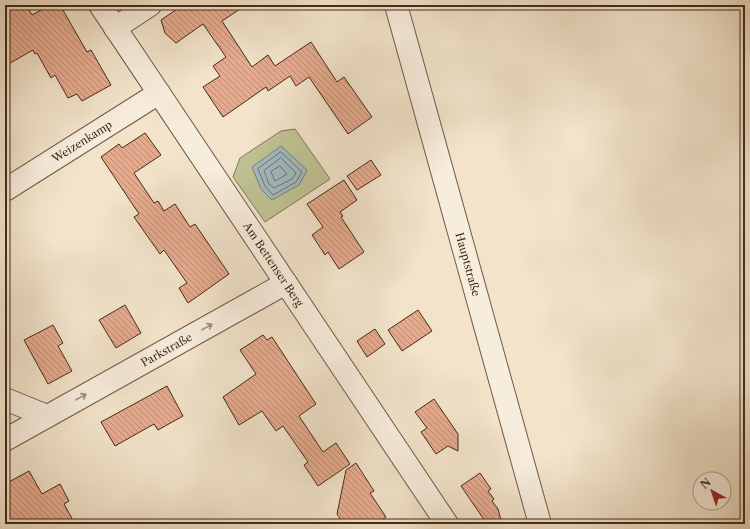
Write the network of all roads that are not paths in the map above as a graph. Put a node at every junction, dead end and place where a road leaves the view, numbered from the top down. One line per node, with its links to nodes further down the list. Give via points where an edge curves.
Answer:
1 (100, 5): 4 (street, Am Bettenser Berg)
2 (150, 5): 4 (street)
3 (396, 5): 12 (street, Hauptstraße)
4 (115, 28): 5 (street, Am Bettenser Berg)
5 (159, 93): 6 (street, Weizenkamp); 7 (street, Am Bettenser Berg)
6 (5, 190)
7 (286, 283): 9 (street, Parkstraße, one-way to 7); 11 (street, Am Bettenser Berg)
8 (5, 399): 9 (street)
9 (47, 416): 10 (street, Parkstraße)
10 (5, 440)
11 (447, 524)
12 (540, 524)

